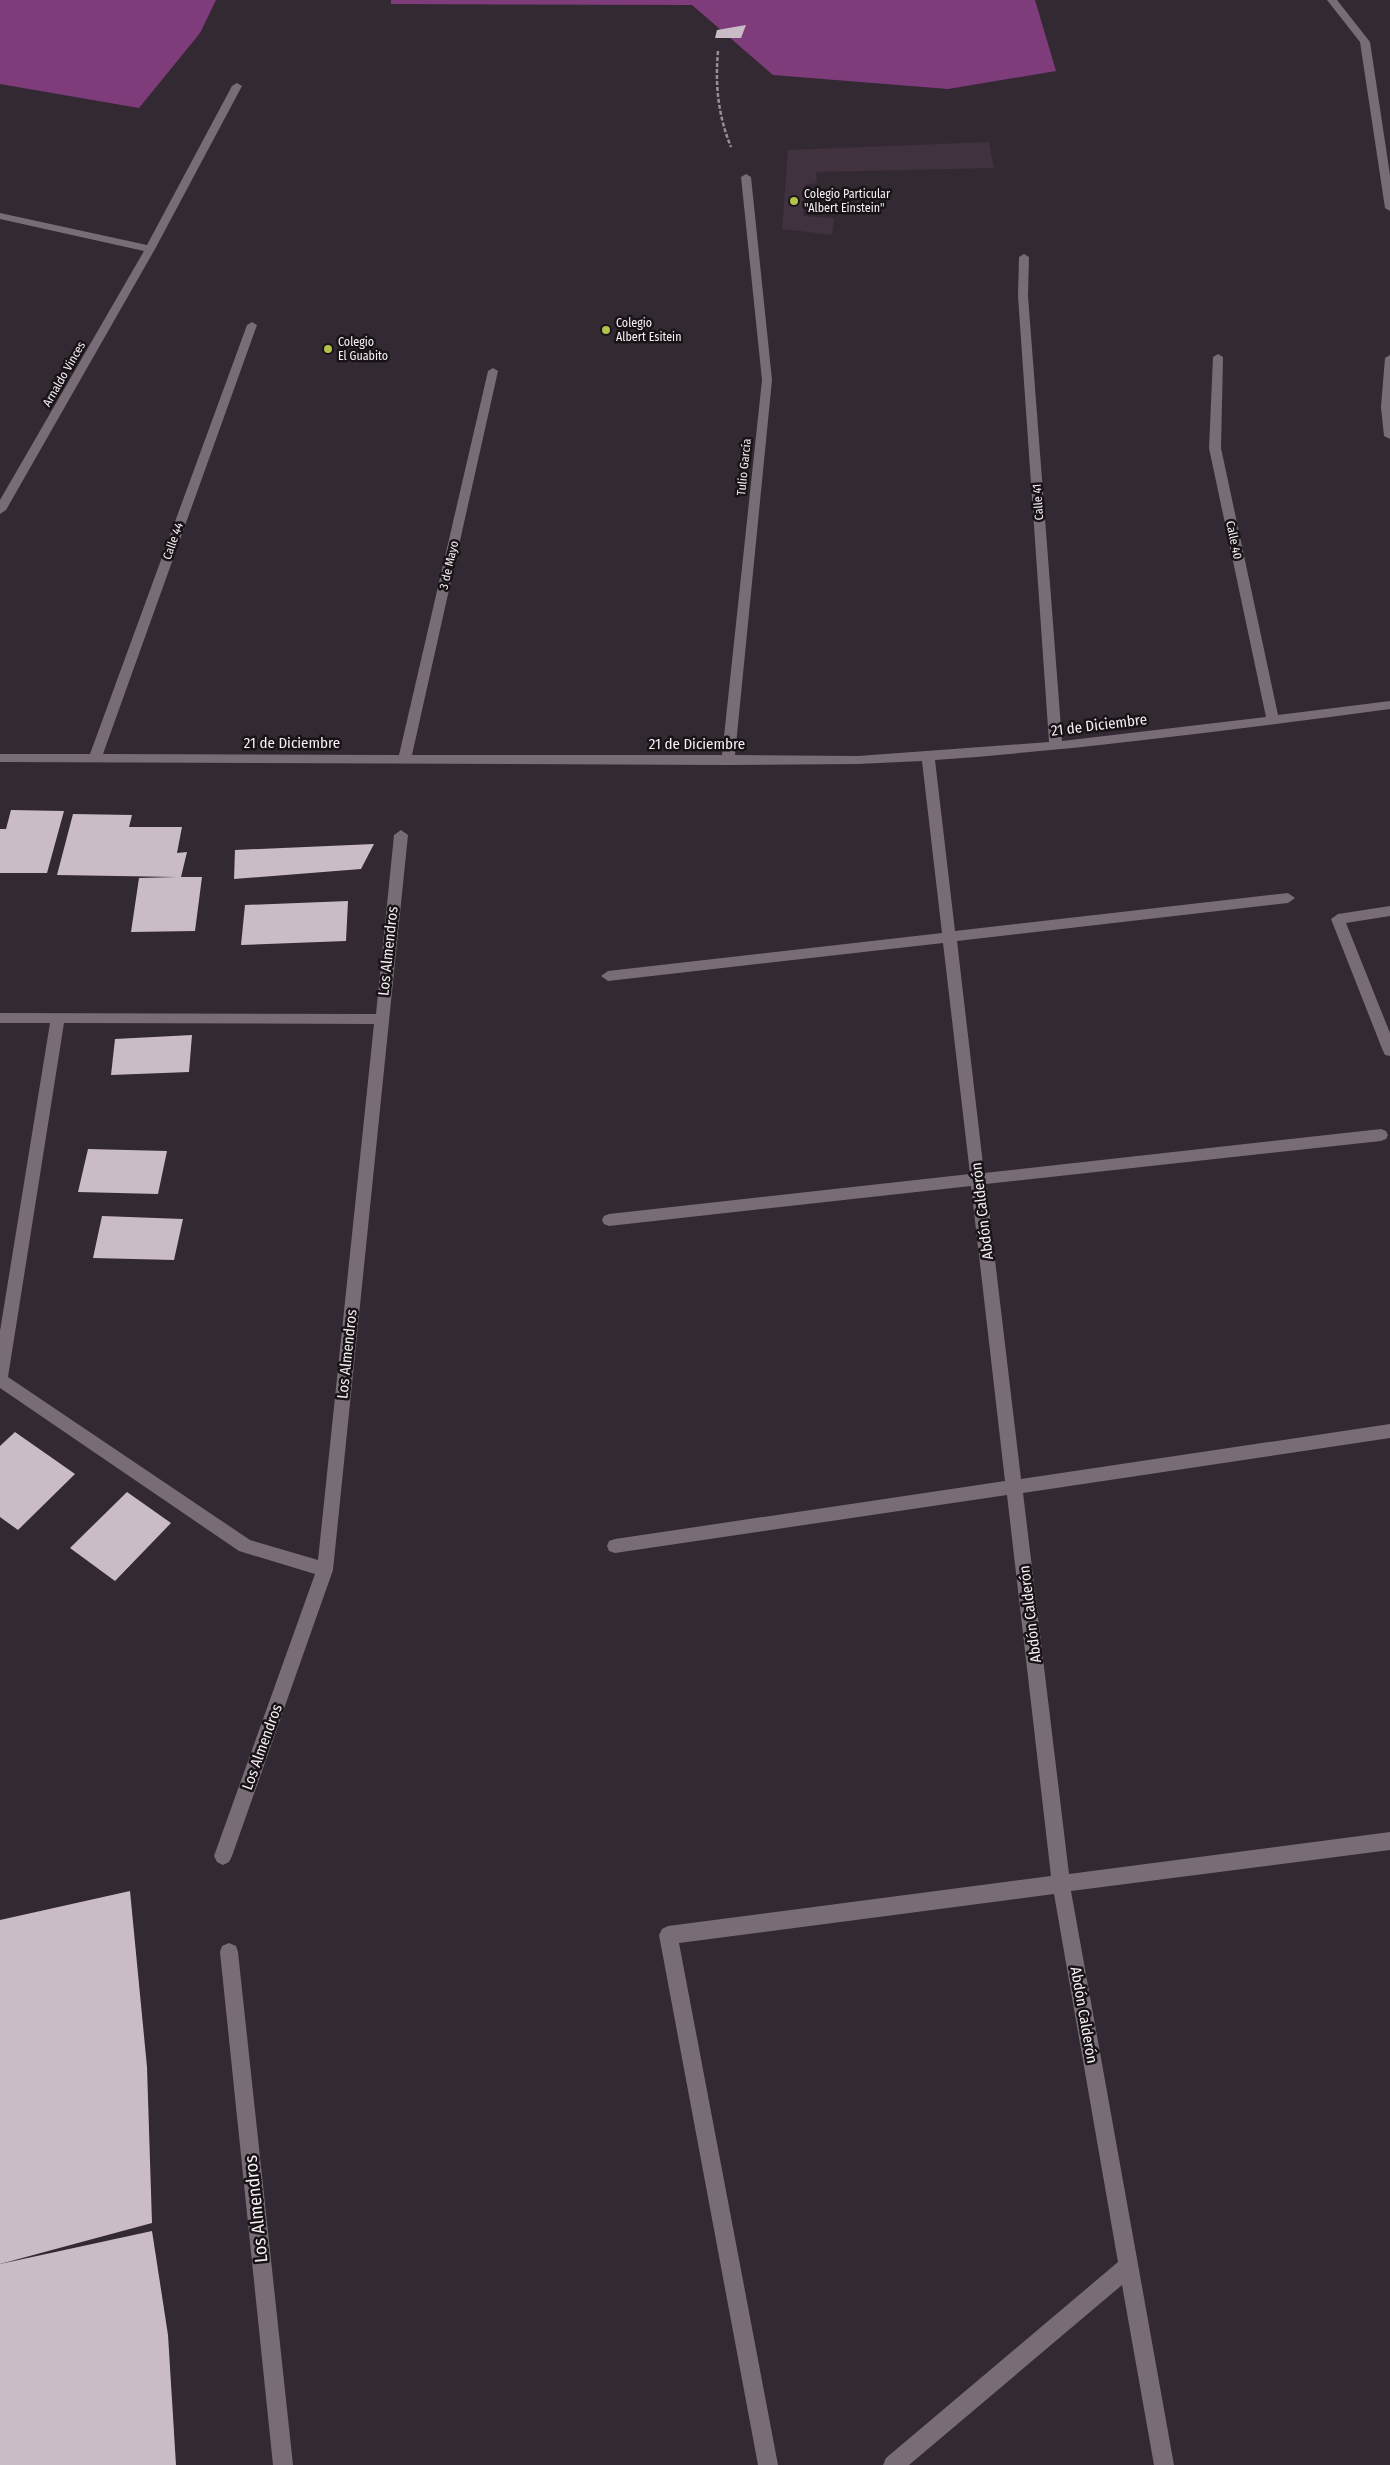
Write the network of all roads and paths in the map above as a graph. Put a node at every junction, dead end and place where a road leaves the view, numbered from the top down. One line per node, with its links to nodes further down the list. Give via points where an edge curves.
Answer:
1 (1332, 0): 5 (street, via 1365,42)
2 (718, 51): 4 (path, via 715,81 721,125)
3 (237, 86): 7 (street, Arnaldo Vinces)
4 (746, 177): 22 (street, Tulio García, via 767,380)
5 (1390, 208)
6 (0, 216): 7 (street)
7 (150, 249): 14 (street, Arnaldo Vinces)
8 (1024, 257): 17 (street, Calle 41, via 1023,296)
9 (252, 325): 20 (street, Calle 44)
10 (1218, 357): 16 (street, Calle 40, via 1215,448)
11 (1390, 358): 13 (street, via 1387,407)
12 (494, 371): 21 (street, 3 de Mayo)
13 (1390, 436)
14 (0, 510)
15 (1390, 705): 16 (street, 21 de Diciembre)
16 (1272, 720): 17 (street, 21 de Diciembre)
17 (1056, 747): 18 (street, 21 de Diciembre)
18 (928, 757): 22 (street, 21 de Diciembre); 26 (street, Abdón Calderón)
19 (0, 758): 20 (street, 21 de Diciembre)
20 (95, 758): 21 (street, 21 de Diciembre)
21 (404, 760): 22 (street, 21 de Diciembre)
22 (728, 761)
23 (401, 835): 30 (street, Los Almendros)
24 (1288, 898): 26 (street)
25 (1390, 911): 31 (street, via 1338,919)
26 (950, 937): 27 (street); 34 (street, Abdón Calderón)
27 (608, 976)
28 (0, 1018): 29 (street)
29 (58, 1018): 30 (street); 36 (street)
30 (381, 1019): 40 (street, Los Almendros)
31 (1386, 1031): 32 (street)
32 (1390, 1051)
33 (1381, 1135): 34 (street)
34 (978, 1180): 35 (street); 38 (street, Abdón Calderón)
35 (608, 1220)
36 (0, 1379): 40 (street, via 245,1546)
37 (1390, 1431): 38 (street)
38 (1015, 1487): 39 (street); 43 (street, Abdón Calderón)
39 (615, 1546)
40 (325, 1570): 42 (street, Los Almendros)
41 (1390, 1841): 43 (street)
42 (223, 1856)
43 (1061, 1884): 45 (street, Abdón Calderón); 47 (street, via 668,1935)
44 (229, 1952): 46 (street, Los Almendros)
45 (1128, 2267): 48 (street); 49 (street, Abdón Calderón)
46 (283, 2465)
47 (768, 2465)
48 (893, 2465)
49 (1164, 2465)

